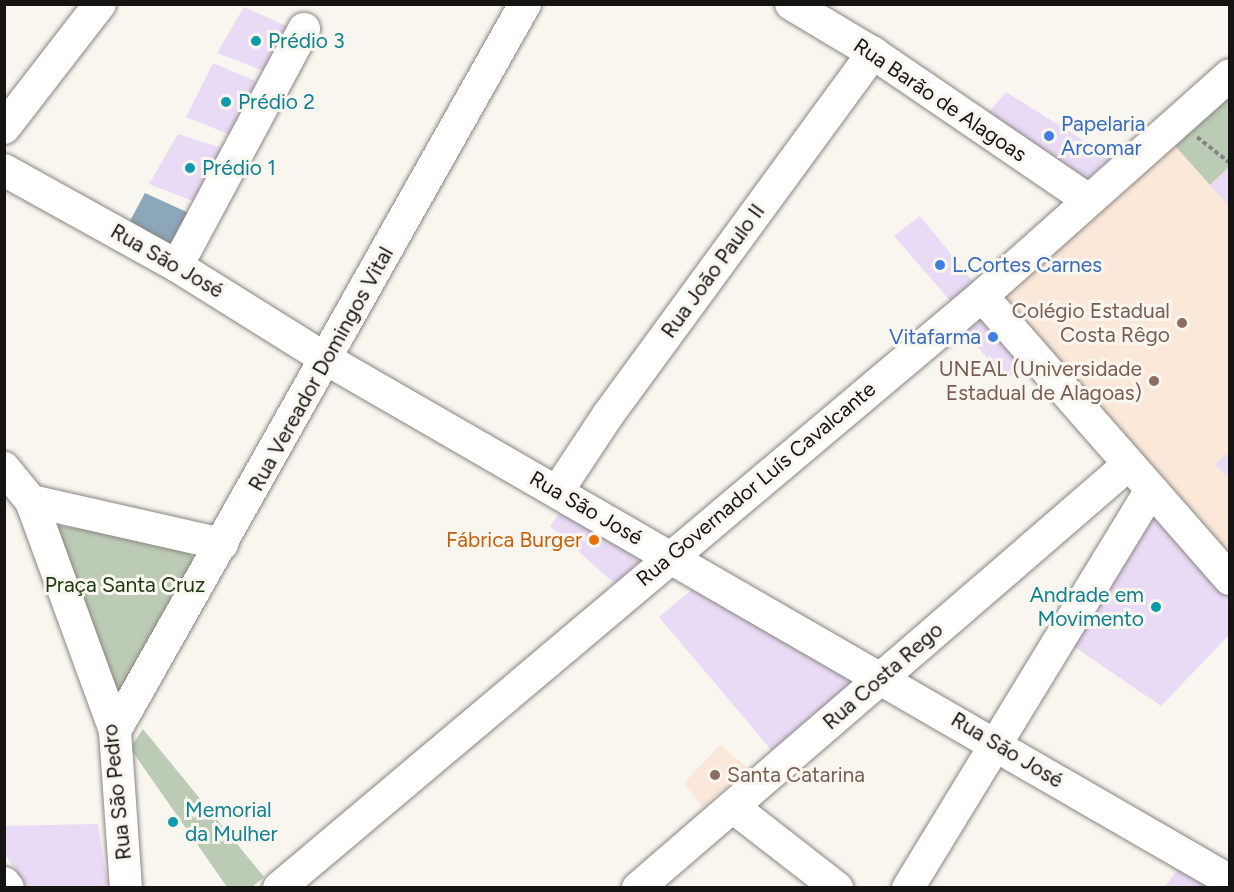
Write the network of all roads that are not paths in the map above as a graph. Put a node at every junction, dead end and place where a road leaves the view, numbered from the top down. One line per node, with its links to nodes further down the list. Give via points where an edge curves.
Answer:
1 (100, 4): 7 (street)
2 (525, 4): 12 (street, Rua Vereador Domingos Vital)
3 (791, 4): 5 (street, Rua Barão de Alagoas)
4 (304, 29): 10 (street)
5 (873, 53): 9 (street, Rua Barão de Alagoas); 15 (street, Rua João Paulo II, via 608,416)
6 (1230, 75): 9 (street, Rua Governador Luís Cavalcante)
7 (4, 128)
8 (4, 170): 10 (street, Rua São José)
9 (1088, 199): 11 (street, Rua Governador Luís Cavalcante)
10 (177, 266): 12 (street, Rua São José)
11 (982, 297): 13 (street); 19 (street, Rua Governador Luís Cavalcante)
12 (326, 359): 15 (street, Rua São José); 18 (street, Rua Vereador Domingos Vital)
13 (1128, 465): 16 (street); 21 (street, Rua Costa Rego)
14 (4, 468): 17 (street, Rua São Pedro)
15 (557, 492): 19 (street, Rua São José)
16 (1150, 492): 20 (street); 23 (street)
17 (31, 501): 18 (street); 22 (street, Rua São Pedro)
18 (222, 544): 22 (street, Rua Vereador Domingos Vital)
19 (670, 557): 21 (street, Rua São José); 29 (street, Rua Governador Luís Cavalcante)
20 (1230, 579)
21 (882, 677): 23 (street, Rua São José); 24 (street, Rua Costa Rego)
22 (115, 731): 28 (street, Rua São Pedro)
23 (998, 746): 25 (street, Rua São José); 32 (street)
24 (734, 807): 30 (street, Rua Costa Rego); 31 (street)
25 (1230, 881)
26 (4, 883): 27 (street)
27 (8, 888)
28 (126, 888)
29 (279, 888)
30 (638, 888)
31 (837, 888)
32 (908, 888)

